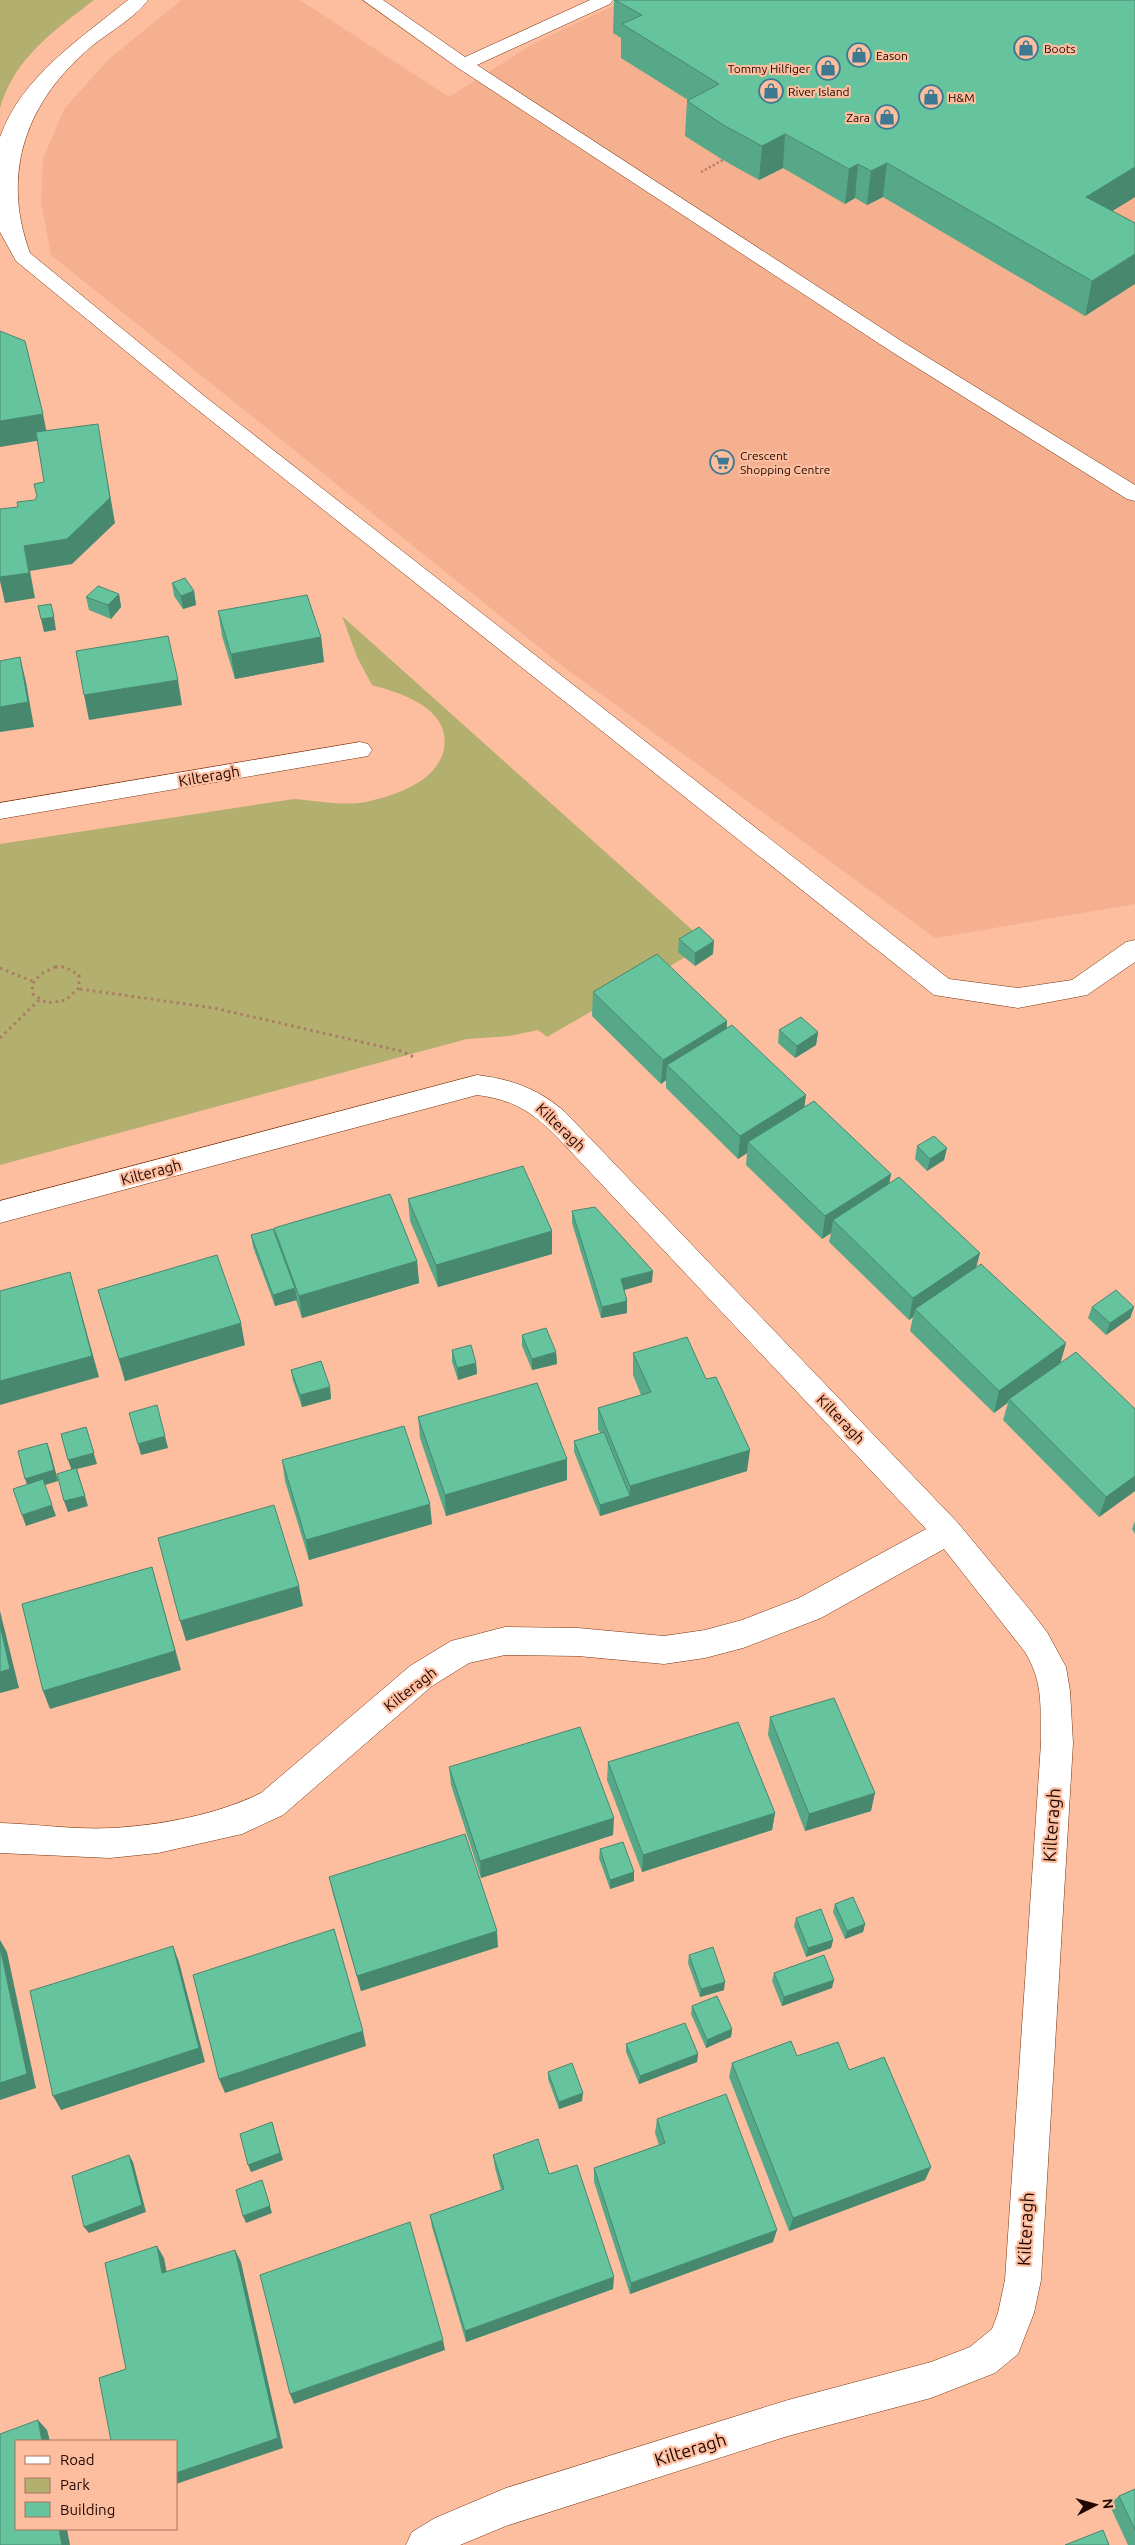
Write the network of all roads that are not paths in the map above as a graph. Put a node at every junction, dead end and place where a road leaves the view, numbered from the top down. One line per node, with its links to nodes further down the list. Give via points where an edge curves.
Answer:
1 (139, 0): 5 (street, via 53,71 33,94 17,117 5,146)
2 (372, 0): 4 (street)
3 (604, 0): 4 (street)
4 (464, 64): 7 (street, via 899,348)
5 (0, 173)
6 (0, 180): 10 (street, via 2,214 10,237 23,257 196,399 943,988 1018,998 1078,988)
7 (1135, 494)
8 (360, 750): 9 (street, Kilteragh)
9 (0, 811)
10 (1135, 949)
11 (0, 1212): 12 (street, Kilteragh, via 477,1085 504,1088 530,1097 551,1114)
12 (948, 1532): 13 (street, Kilteragh, via 810,1608 743,1634 705,1644 664,1650 578,1642 505,1641 462,1651 420,1676 272,1804 242,1819 158,1838 110,1843); 14 (street, Kilteragh, via 1036,1642 1051,1667 1055,1691 1056,1743 1022,2280 1016,2313 1005,2341 982,2360 931,2380 798,2415 531,2499 456,2528)
13 (0, 1838)
14 (425, 2545)

